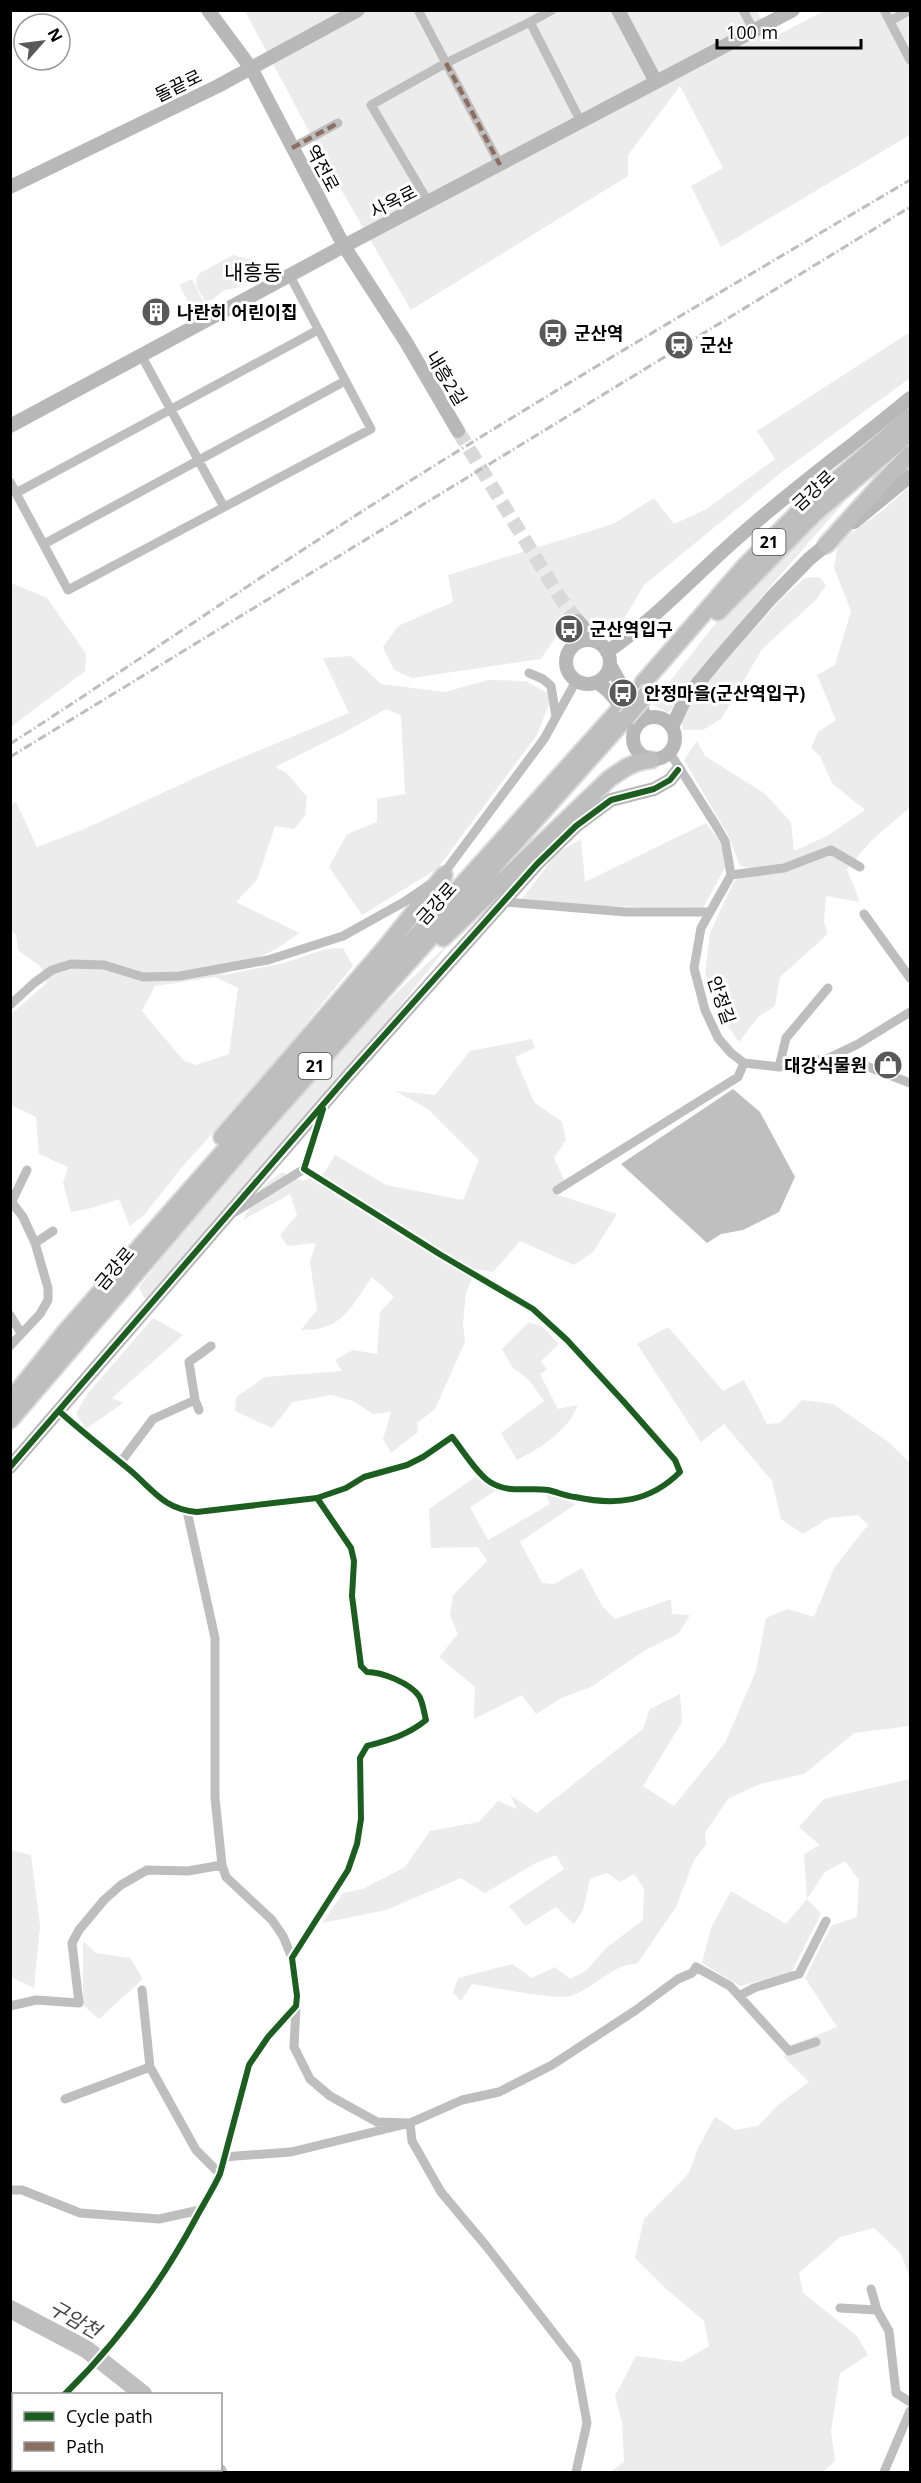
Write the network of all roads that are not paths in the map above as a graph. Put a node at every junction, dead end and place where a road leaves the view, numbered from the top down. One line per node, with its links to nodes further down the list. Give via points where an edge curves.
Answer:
1 (208, 10): 15 (street, 역전로)
2 (358, 10): 15 (street, 돌끝로)
3 (418, 10): 14 (street)
4 (552, 10): 11 (street)
5 (618, 10): 16 (street)
6 (743, 10): 12 (street)
7 (793, 10): 12 (street, 사옥로)
8 (884, 10): 10 (street)
9 (910, 10): 10 (street)
10 (890, 21): 13 (street)
11 (530, 22): 14 (street); 17 (street)
12 (754, 31): 16 (street, 사옥로)
13 (910, 60)
14 (446, 63): 20 (street); 22 (street, via 371,105)
15 (251, 68): 19 (street, 역전로); 21 (street, 돌끝로)
16 (656, 82): 17 (street, 사옥로)
17 (581, 122): 20 (street, 사옥로)
18 (339, 123): 19 (street)
19 (292, 148): 23 (street, 역전로)
20 (500, 165): 22 (street, 사옥로)
21 (10, 187)
22 (429, 203): 23 (street, 사옥로)
23 (344, 246): 24 (street, 사옥로); 26 (street, 역전로)
24 (290, 276): 25 (street); 27 (street, 사옥로)
25 (318, 330): 28 (street); 30 (street)
26 (406, 342): 33 (street, 내흥2길)
27 (141, 356): 30 (street); 32 (street, 사옥로)
28 (345, 381): 36 (street); 40 (street, via 371,429)
29 (910, 398): 45 (street, via 779,503)
30 (172, 409): 36 (street); 39 (street)
31 (910, 417): 49 (highway, 금강로 / 21, via 745,566)
32 (10, 426)
33 (458, 431)
34 (910, 433): 49 (highway, 금강로 / 21, via 851,481 771,557)
35 (910, 454): 42 (highway)
36 (199, 460): 40 (street); 41 (street)
37 (910, 476): 42 (street)
38 (10, 482): 39 (street)
39 (16, 493): 41 (street)
40 (224, 507): 41 (street, via 68,590)
41 (44, 544)
42 (825, 545): 52 (street, via 771,598 684,699)
43 (593, 639): 44 (street); 44 (street, via 575,623); 45 (street, via 602,645)
44 (575, 643): 47 (street, via 565,662)
45 (608, 658): 48 (street, via 603,678); 51 (street)
46 (529, 673): 50 (street, via 551,686)
47 (576, 681): 48 (street); 50 (street)
48 (597, 682): 51 (street)
49 (647, 686): 51 (highway, 금강로 / 21, bridge)
50 (556, 717): 57 (street)
51 (632, 718): 52 (street, via 661,718); 54 (street, via 634,747); 66 (highway, 금강로 / 21); 80 (highway, 금강로 / 21, via 284,1083)
52 (672, 727): 53 (street, via 675,740)
53 (670, 753): 54 (street); 55 (street)
54 (651, 760): 66 (highway, via 627,766 609,779)
55 (678, 770): 58 (street, via 725,841); 59 (street, via 654,789 611,800 576,826)
56 (860, 867): 58 (street, via 831,850 784,868)
57 (444, 875): 64 (street, via 361,927 293,953 180,976 142,977 104,965 71,963 51,970); 80 (highway, via 92,1290)
58 (731, 875): 60 (street, 안정길)
59 (505, 902): 60 (street, via 626,912); 71 (street)
60 (708, 912): 68 (street, 안정길, via 694,968 698,987 718,1038)
61 (864, 914): 62 (street)
62 (910, 978)
63 (828, 988): 69 (street, via 786,1038)
64 (10, 1005)
65 (910, 1012): 67 (street)
66 (351, 1026): 88 (highway, 금강로 / 21)
67 (829, 1058): 69 (street); 70 (street, via 853,1061)
68 (744, 1063): 69 (street); 74 (street, via 738,1077)
69 (779, 1067)
70 (910, 1083)
71 (325, 1103): 72 (street); 76 (street)
72 (304, 1169): 76 (street); 91 (street, via 532,1309 567,1340 624,1402 675,1460 680,1472 646,1497 629,1500 591,1500 547,1490 518,1491 489,1482 452,1437 407,1465 364,1477)
73 (27, 1170): 75 (street)
74 (557, 1190)
75 (11, 1200): 78 (street)
76 (225, 1218): 87 (street)
77 (53, 1231): 78 (street)
78 (35, 1243): 81 (street, via 45,1273 48,1300)
79 (10, 1315): 81 (street)
80 (66, 1331): 85 (highway, 금강로 / 21)
81 (21, 1332): 82 (street)
82 (10, 1346)
83 (211, 1346): 84 (street, via 189,1362)
84 (195, 1400): 86 (street); 89 (street, via 153,1419)
85 (10, 1401)
86 (199, 1410)
87 (59, 1411): 89 (street); 90 (street)
88 (10, 1420)
89 (120, 1463): 92 (street, via 167,1504)
90 (10, 1467)
91 (317, 1498): 92 (street); 95 (street, via 351,1548 352,1596 361,1666 367,1672 389,1676 419,1696 426,1720 396,1738 367,1746 360,1758 361,1819 357,1844 348,1870)
92 (187, 1511): 93 (street, via 215,1638 215,1798)
93 (222, 1866): 95 (street, via 226,1877 272,1920); 98 (street, via 188,1871 147,1870 121,1885 104,1900 72,1943 79,2003 36,2000)
94 (826, 1921): 97 (street, via 799,1974)
95 (292, 1958): 99 (street)
96 (142, 1990): 101 (street)
97 (739, 1996): 100 (street, via 789,2051); 103 (street, via 730,1986 696,1967 552,2065 499,2092 462,2100)
98 (10, 2006)
99 (296, 2006): 103 (street, via 294,2047 310,2079 330,2096 376,2122); 104 (street, via 249,2065)
100 (816, 2042)
101 (150, 2067): 102 (street); 105 (street, via 195,2150)
102 (65, 2099)
103 (410, 2123): 104 (street, via 291,2151); 114 (street, via 412,2141 441,2192 576,2362 586,2423)
104 (224, 2157): 105 (street)
105 (220, 2174): 107 (street)
106 (10, 2190): 107 (street, via 22,2190 80,2213 159,2219)
107 (200, 2210): 111 (street, via 138,2310 90,2370)
108 (871, 2289): 110 (street)
109 (840, 2308): 110 (street)
110 (877, 2310): 112 (street, via 889,2331 896,2393)
111 (66, 2393)
112 (910, 2402)
113 (910, 2412): 115 (street)
114 (576, 2472)
115 (884, 2472)

